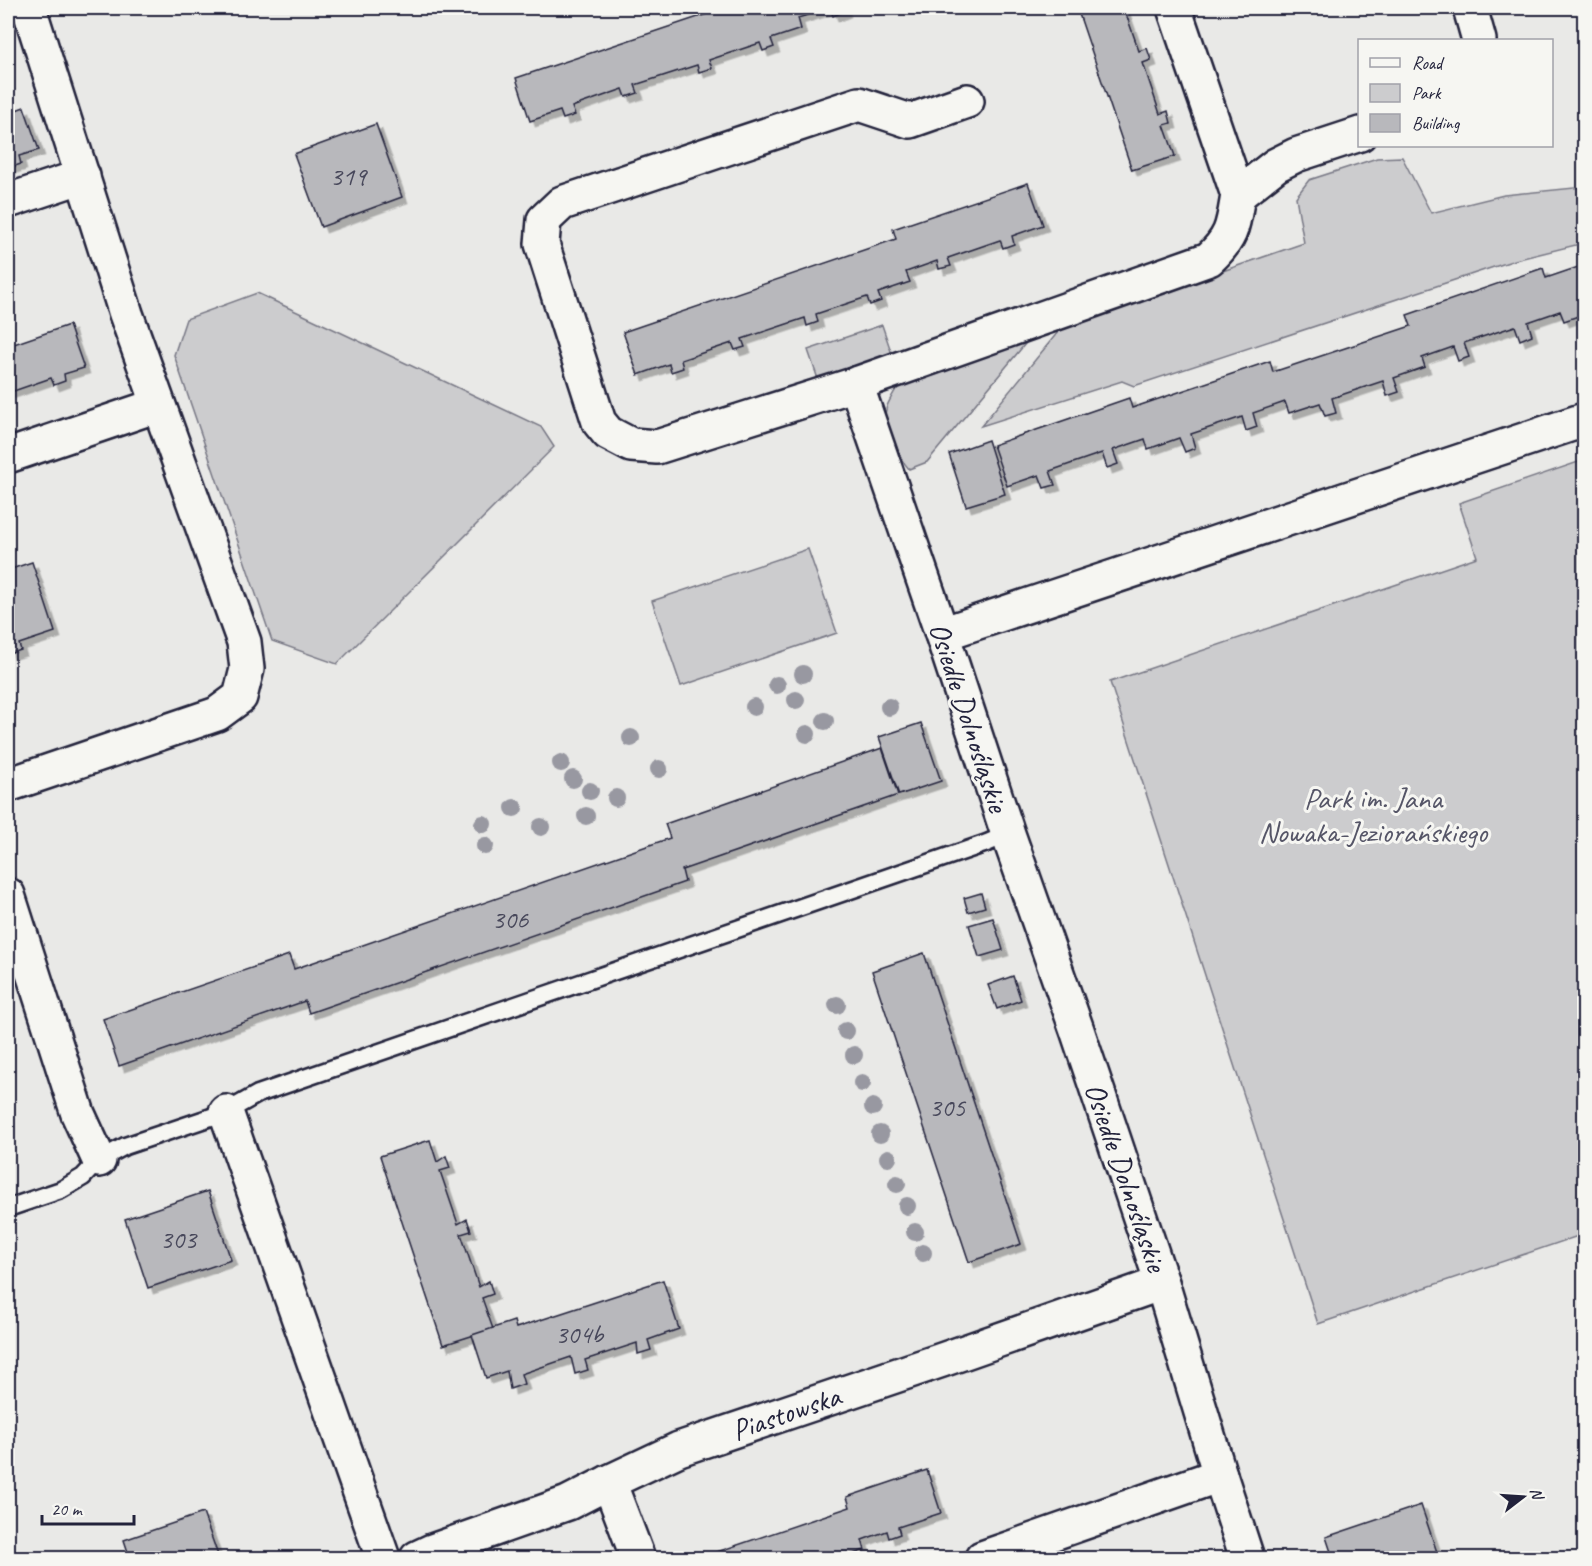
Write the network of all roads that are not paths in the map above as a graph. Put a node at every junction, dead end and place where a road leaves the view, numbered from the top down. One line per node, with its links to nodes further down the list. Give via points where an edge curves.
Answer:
1 (29, 8): 7 (street)
2 (1174, 8): 8 (street)
3 (1470, 8): 4 (street)
4 (1479, 39)
5 (967, 101): 10 (street, via 910,121 860,104 562,202 544,220 542,244 599,422 608,433 631,445 657,447)
6 (1358, 134): 8 (street, via 1276,165)
7 (83, 176): 9 (street); 11 (street)
8 (1238, 195): 10 (street, via 1233,227 1209,259)
9 (8, 201)
10 (856, 384): 14 (street, Osiedle Dolnośląskie)
11 (158, 405): 13 (street); 15 (street, via 244,642 247,669 240,697 217,714)
12 (1584, 420): 14 (street)
13 (8, 456)
14 (942, 634): 16 (street, Osiedle Dolnośląskie)
15 (8, 785)
16 (1008, 834): 18 (lane, via 258,1094); 21 (street, Osiedle Dolnośląskie)
17 (8, 895): 19 (street, via 78,1114)
18 (226, 1112): 19 (lane, via 125,1146); 24 (street)
19 (99, 1160): 20 (lane, via 83,1177 61,1190)
20 (8, 1208)
21 (1162, 1283): 22 (street, Osiedle Dolnośląskie); 23 (street, Piastowska, via 679,1449)
22 (1220, 1475): 27 (street); 28 (street, Osiedle Dolnośląskie)
23 (609, 1482): 25 (street, Piastowska, via 568,1503); 26 (street)
24 (383, 1558)
25 (417, 1558)
26 (638, 1558)
27 (982, 1558)
28 (1248, 1558)

